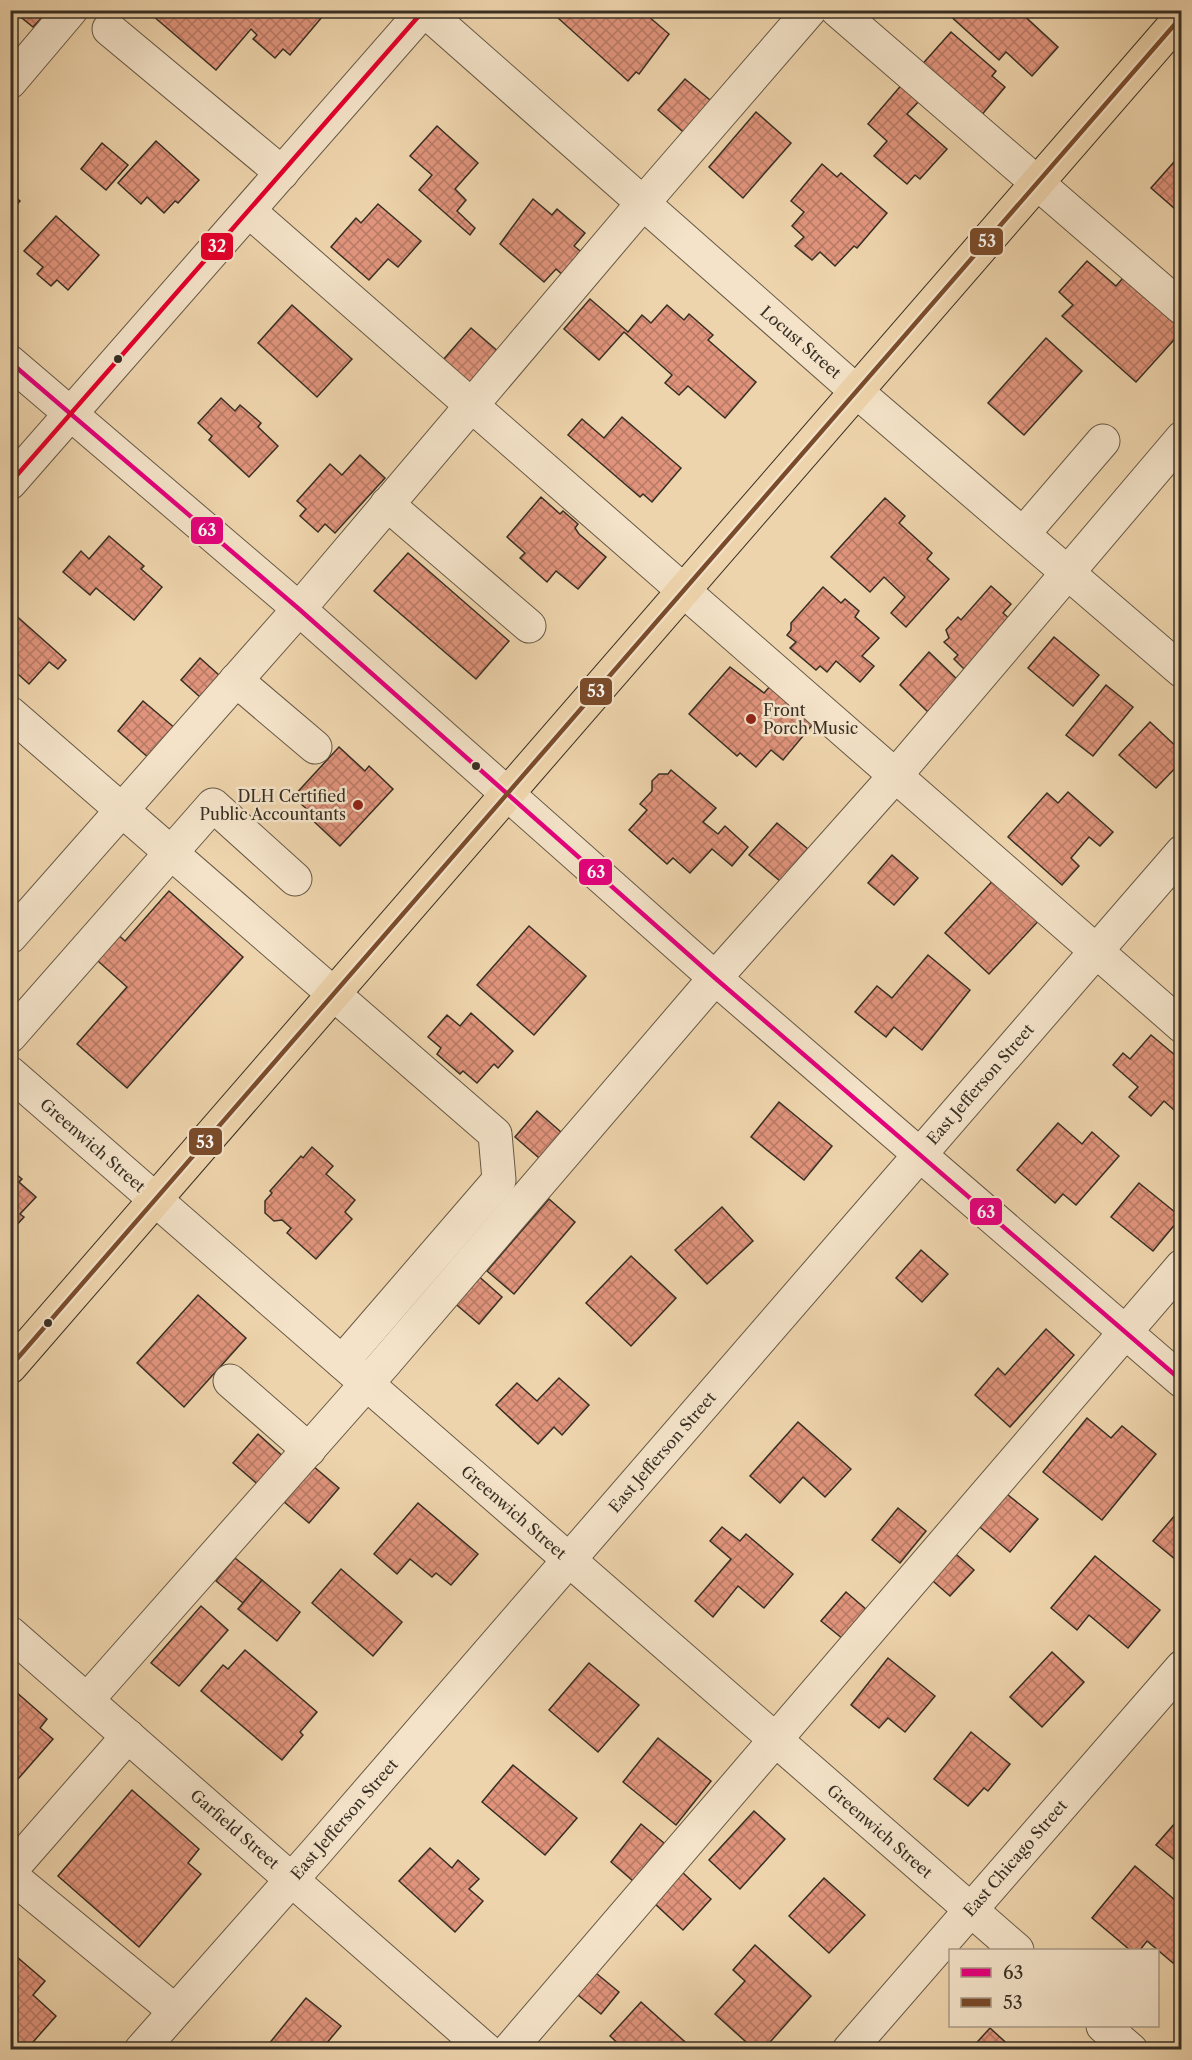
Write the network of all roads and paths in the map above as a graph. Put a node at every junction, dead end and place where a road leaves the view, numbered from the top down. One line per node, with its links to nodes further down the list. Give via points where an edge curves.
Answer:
1 (71, 10): 7 (street)
2 (424, 10): 8 (street); 10 (street, Locust Street)
3 (810, 10): 10 (street)
4 (837, 10): 9 (street)
5 (1182, 16): 9 (main road)
6 (109, 29): 8 (street)
7 (10, 82)
8 (282, 173): 11 (street)
9 (1035, 184): 12 (street); 14 (main road)
10 (643, 203): 14 (street, Locust Street); 15 (street)
11 (249, 211): 15 (street); 16 (street)
12 (1182, 308)
13 (10, 362): 16 (street)
14 (856, 391): 21 (street, Locust Street); 23 (main road)
15 (471, 405): 20 (street); 23 (street)
16 (70, 416): 19 (street); 24 (street)
17 (1182, 438): 22 (street)
18 (1103, 441): 21 (street)
19 (10, 483)
20 (387, 504): 24 (street); 25 (street)
21 (1023, 534): 22 (street, Locust Street)
22 (1066, 572): 26 (street, Locust Street); 30 (street)
23 (683, 590): 30 (street); 31 (main road)
24 (299, 609): 27 (street); 31 (street)
25 (529, 626)
26 (1182, 671)
27 (236, 680): 29 (street); 32 (street)
28 (10, 713): 32 (street)
29 (315, 747)
30 (895, 776): 37 (street); 38 (street)
31 (506, 794): 38 (street); 39 (main road)
32 (122, 810): 34 (street); 36 (street)
33 (1182, 852): 37 (street, East Jefferson Street)
34 (171, 853): 35 (street, via 213,805); 39 (street); 41 (street)
35 (296, 879)
36 (10, 937)
37 (1096, 951): 40 (street); 43 (street, East Jefferson Street)
38 (715, 978): 43 (street); 51 (street)
39 (334, 994): 44 (main road); 47 (street, via 495,1134 499,1180)
40 (1182, 1026)
41 (10, 1036)
42 (10, 1073): 44 (street, Greenwich Street)
43 (920, 1154): 46 (street); 53 (street, East Jefferson Street)
44 (155, 1200): 47 (street, Greenwich Street); 48 (main road)
45 (1182, 1266): 46 (street)
46 (1126, 1332): 50 (street); 58 (street)
47 (342, 1362): 51 (street, Greenwich Street)
48 (10, 1367)
49 (230, 1381): 52 (street)
50 (1182, 1381)
51 (367, 1384): 52 (street); 53 (street, Greenwich Street)
52 (309, 1450): 56 (street)
53 (569, 1560): 58 (street, Greenwich Street); 60 (street, East Jefferson Street)
54 (10, 1633): 56 (street, Garfield Street)
55 (1182, 1667): 61 (street, East Chicago Street)
56 (87, 1700): 57 (street, Garfield Street)
57 (128, 1736): 59 (street); 60 (street, Garfield Street)
58 (775, 1740): 61 (street, Greenwich Street); 67 (street)
59 (10, 1873): 63 (street)
60 (292, 1879): 63 (street, East Jefferson Street); 66 (street, Garfield Street)
61 (970, 1910): 62 (street, Greenwich Street); 68 (street, East Chicago Street)
62 (1016, 1949)
63 (175, 2011): 65 (street, East Jefferson Street)
64 (1105, 2027): 69 (street)
65 (141, 2049)
66 (486, 2049)
67 (509, 2049)
68 (849, 2049)
69 (1131, 2049)

